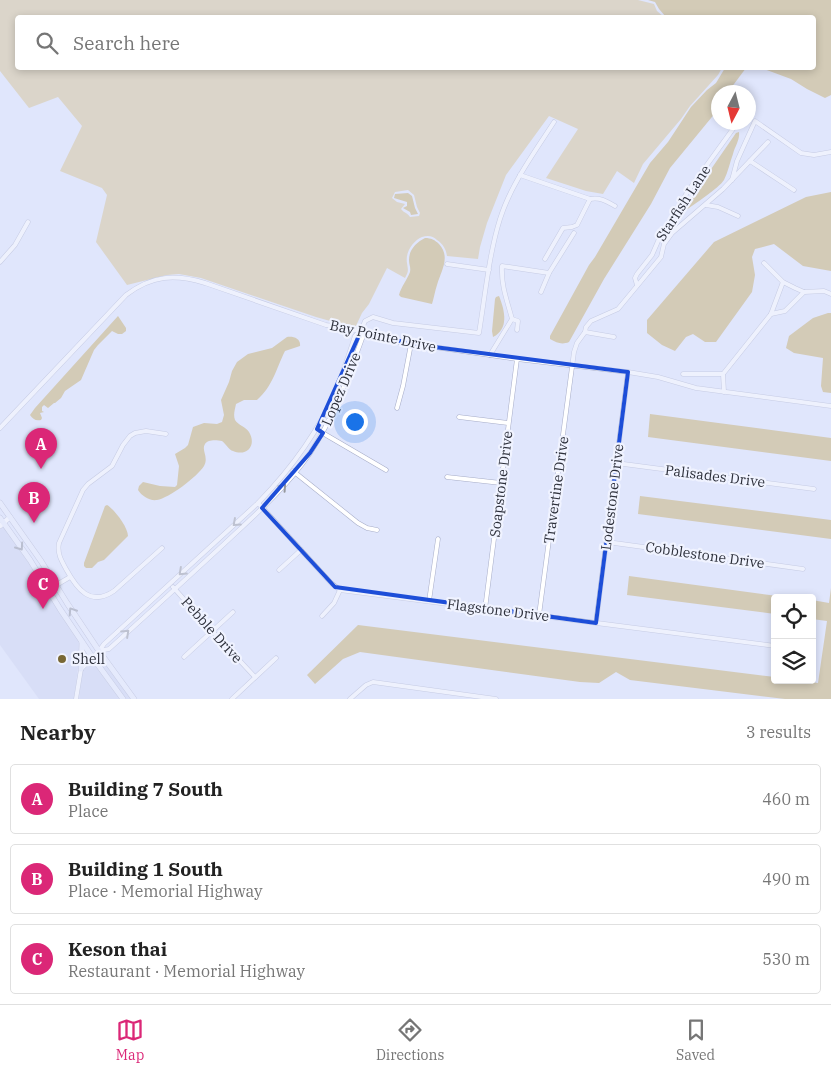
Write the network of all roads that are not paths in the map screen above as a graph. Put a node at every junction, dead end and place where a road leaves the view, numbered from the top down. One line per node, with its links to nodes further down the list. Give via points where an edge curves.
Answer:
1 (554, 122): 6 (street)
2 (732, 130): 22 (street, Starfish Lane, via 688,191 652,255 637,274)
3 (768, 142): 5 (street, Travertine Drive)
4 (831, 152): 7 (street, via 801,154 755,121)
5 (750, 161): 7 (street, Travertine Drive); 8 (street)
6 (520, 175): 9 (street); 19 (street, via 500,219)
7 (732, 180): 10 (street, Travertine Drive)
8 (794, 190)
9 (590, 200): 11 (street, via 596,198); 15 (street, via 577,225 563,228)
10 (706, 205): 12 (street); 22 (street, Travertine Drive, via 672,233 664,244 661,258)
11 (615, 206)
12 (738, 216)
13 (28, 222): 16 (street, via 15,245)
14 (574, 233): 20 (street)
15 (544, 259)
16 (0, 262)
17 (764, 263): 21 (street)
18 (447, 264): 19 (street)
19 (489, 270): 29 (street, via 479,333 393,323 372,317 365,321)
20 (549, 274): 23 (street); 27 (street, via 502,266 504,293)
21 (783, 282): 24 (street); 26 (street)
22 (637, 286): 30 (street, Travertine Drive, via 618,309 591,320)
23 (541, 292)
24 (804, 292): 25 (street); 26 (street, via 785,310)
25 (831, 294)
26 (771, 314): 38 (street)
27 (512, 319): 28 (street, via 518,321); 33 (street)
28 (517, 330)
29 (361, 331): 32 (street, Bay Pointe Drive); 44 (street, Bay Pointe Drive, via 326,325 192,279 154,280 134,289 120,301); 45 (street, Lopez Drive, via 355,336 336,390); 46 (street, Lopez Drive, via 363,336 346,383)
30 (585, 332): 31 (street); 35 (street, Travertine Drive, via 577,343)
31 (614, 337)
32 (411, 344): 33 (street, Bay Pointe Drive); 41 (street)
33 (490, 355): 34 (street, Bay Pointe Drive)
34 (517, 359): 35 (street, Bay Pointe Drive); 43 (street, Soapstone Drive)
35 (572, 365): 36 (street, Bay Pointe Drive); 77 (street, Travertine Drive)
36 (628, 372): 39 (street, Bay Pointe Drive); 48 (street, Lodestone Drive)
37 (683, 374): 38 (street)
38 (723, 374): 39 (street)
39 (724, 392): 40 (street, Bay Pointe Drive)
40 (831, 406)
41 (397, 408)
42 (459, 417): 43 (street)
43 (508, 423): 53 (street, Soapstone Drive)
44 (0, 428)
45 (316, 429): 46 (street); 49 (street, Lopez Drive)
46 (322, 433): 50 (street); 51 (street, Lopez Drive)
47 (166, 434): 68 (street, via 146,431 132,434 112,466 83,490 59,543 60,558)
48 (616, 463): 54 (street, Palisades Drive); 63 (street, Lodestone Drive)
49 (290, 468): 51 (street); 56 (street, Lopez Drive)
50 (386, 470)
51 (295, 473): 57 (street, Lopez Drive, one-way to 51); 61 (street, via 358,523)
52 (447, 477): 53 (street)
53 (501, 483): 75 (street, Soapstone Drive)
54 (814, 489)
55 (0, 503): 58 (main road)
56 (258, 503): 57 (street); 69 (street, Lopez Drive, one-way to 69)
57 (262, 508): 65 (street); 71 (street, Lopez Drive)
58 (10, 517): 60 (street); 70 (main road)
59 (0, 518): 60 (main road)
60 (2, 524): 72 (main road, one-way to 72)
61 (377, 530)
62 (438, 539): 74 (street)
63 (607, 542): 66 (street, Cobblestone Drive); 79 (street, Lodestone Drive)
64 (162, 548): 68 (street, via 107,596 99,598 84,593)
65 (301, 550): 67 (street); 73 (street)
66 (803, 569)
67 (279, 570)
68 (70, 577): 70 (street)
69 (170, 584): 71 (street, Pebble Drive); 83 (street, Lopez Drive)
70 (56, 585): 72 (street); 83 (main road, one-way to 70)
71 (174, 589): 80 (street, Pebble Drive); 83 (street, Lopez Drive, one-way to 71, via 109,649)
72 (48, 590): 81 (main road)
73 (340, 590): 74 (street, Flagstone Drive); 78 (street)
74 (429, 601): 75 (street, Flagstone Drive)
75 (485, 609): 77 (street, Flagstone Drive)
76 (234, 612): 80 (street)
77 (539, 615): 79 (street, Flagstone Drive)
78 (322, 616)
79 (596, 623): 82 (street, Flagstone Drive)
80 (213, 632): 84 (street); 88 (street, Pebble Drive)
81 (82, 641): 85 (main road); 87 (main road)
82 (771, 645)
83 (99, 652): 85 (street); 92 (main road)
84 (184, 657)
85 (93, 658): 87 (street); 91 (main road)
86 (276, 658): 88 (street)
87 (80, 669): 90 (street)
88 (255, 677): 93 (street)
89 (474, 698): 94 (street, via 374,682); 95 (street)
90 (76, 699)
91 (123, 699)
92 (134, 699)
93 (232, 699)
94 (350, 699)
95 (496, 699)

